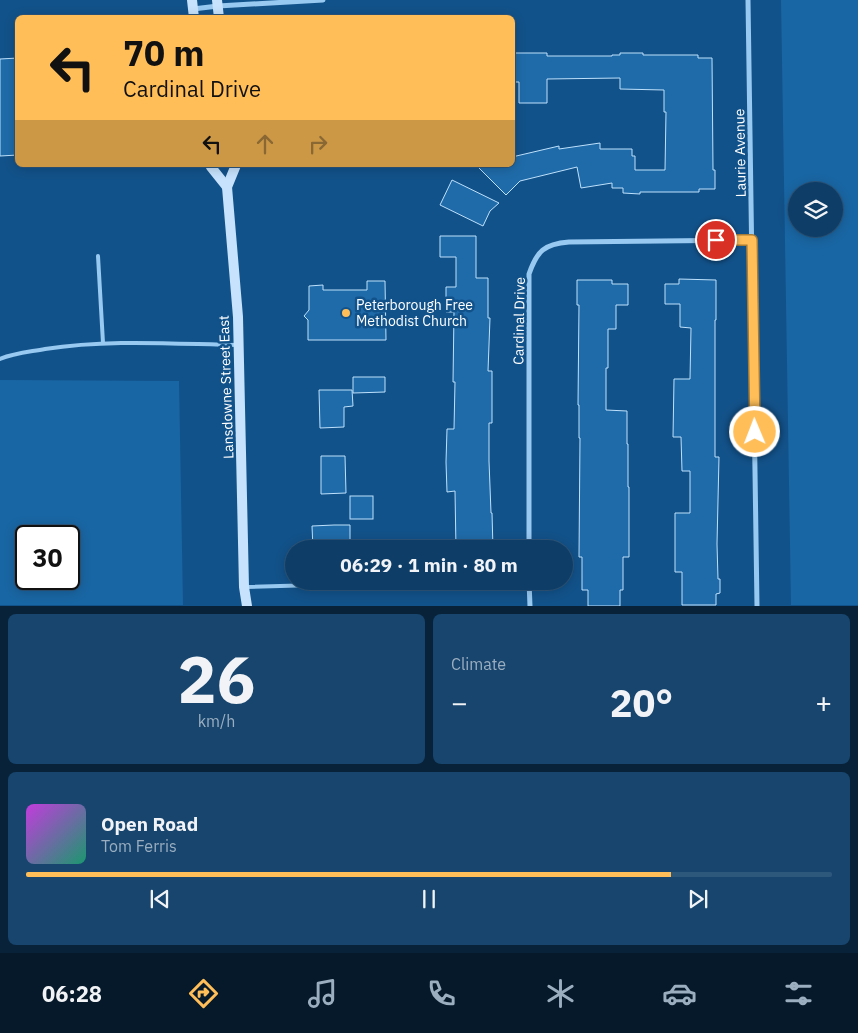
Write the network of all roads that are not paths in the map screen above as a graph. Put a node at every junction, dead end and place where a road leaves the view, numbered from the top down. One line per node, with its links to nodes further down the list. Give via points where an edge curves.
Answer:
1 (323, 0): 3 (street)
2 (748, 0): 8 (street, Laurie Avenue)
3 (217, 3): 4 (street)
4 (193, 9)
5 (211, 167): 7 (main road)
6 (235, 167): 7 (main road, Lansdowne Street East)
7 (227, 187): 11 (main road, Lansdowne Street East)
8 (752, 240): 13 (street, Cardinal Drive, via 554,243 534,259 529,274); 20 (street, Laurie Avenue)
9 (98, 256): 10 (lane)
10 (103, 343): 11 (lane); 12 (lane, via 11,354)
11 (239, 346): 15 (main road, Lansdowne Street East)
12 (0, 359)
13 (529, 540)
14 (285, 586): 15 (lane)
15 (244, 587): 17 (main road, Lansdowne Street East); 18 (main road, Lansdowne Street East)
16 (529, 590): 19 (street)
17 (243, 606)
18 (247, 606)
19 (530, 606)
20 (757, 606)

